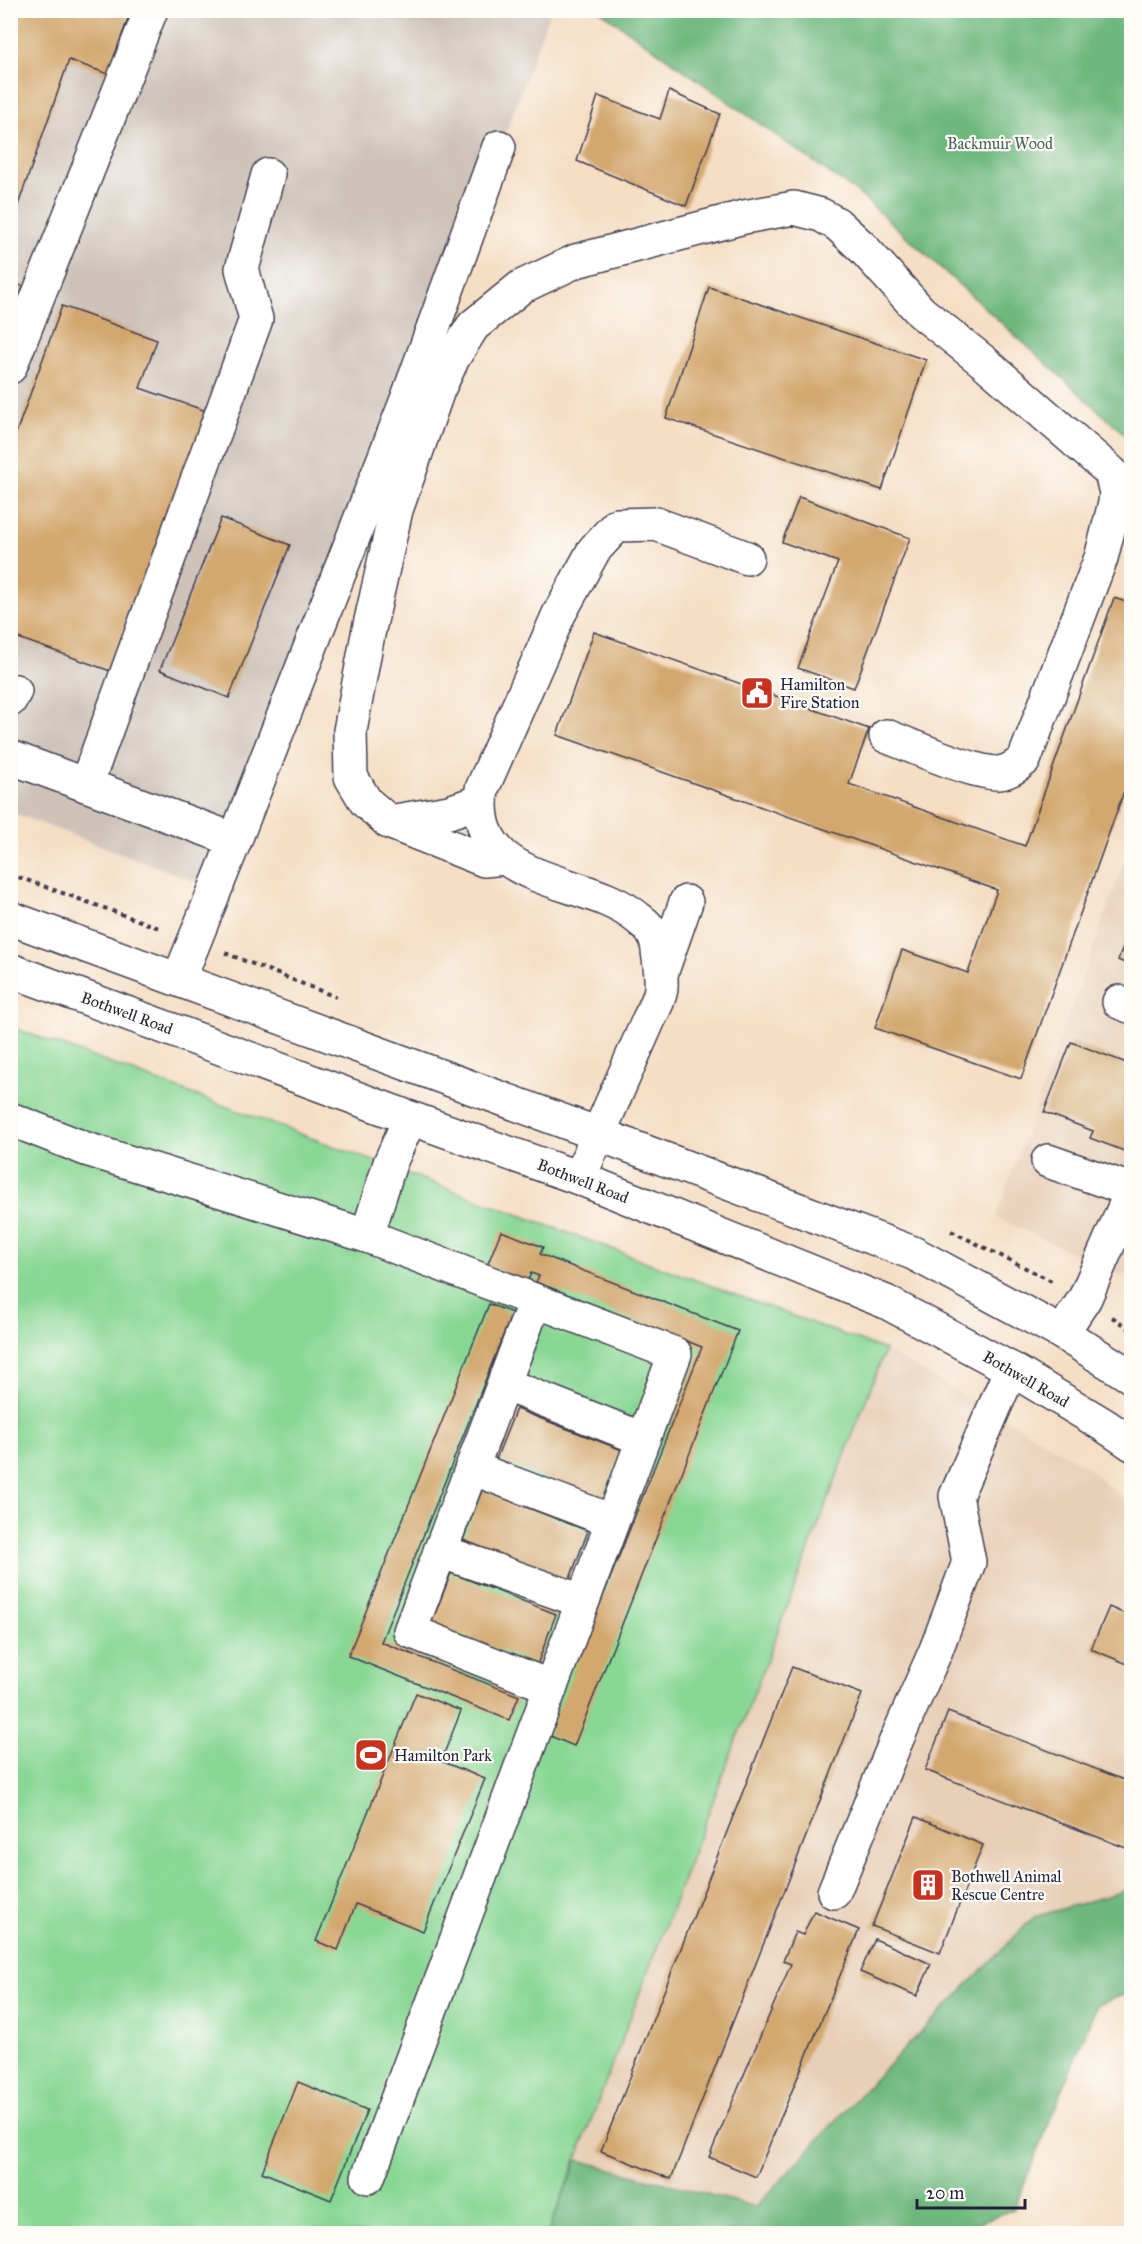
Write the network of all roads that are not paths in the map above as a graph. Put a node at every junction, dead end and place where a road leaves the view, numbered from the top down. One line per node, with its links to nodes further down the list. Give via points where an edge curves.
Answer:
1 (151, 10): 4 (main road)
2 (499, 147): 11 (main road, via 408,397)
3 (268, 175): 8 (main road, via 242,269 256,319)
4 (10, 367)
5 (747, 558): 9 (main road, via 656,524 617,525 594,549 559,614 482,789)
6 (885, 736): 10 (main road, via 976,769 999,773 1024,760 1101,558 1116,503 1115,483 1111,472 921,312 837,224 794,208 744,217 576,261 521,287 473,326 438,390 396,510 350,731 351,777 366,802)
7 (10, 757): 8 (main road)
8 (86, 785): 11 (main road)
9 (481, 801): 10 (main road, via 449,812); 12 (main road, via 488,836)
10 (389, 822): 12 (main road, via 484,860)
11 (235, 840): 17 (main road)
12 (504, 858): 16 (main road, via 533,874 605,898 631,912 656,940)
13 (686, 902): 16 (main road)
14 (10, 918): 17 (main road)
15 (10, 970): 18 (main road, Bothwell Road)
16 (661, 973): 20 (main road, via 662,996)
17 (179, 979): 20 (main road)
18 (410, 1118): 22 (main road, Bothwell Road); 24 (main road, via 390,1163)
19 (10, 1119): 24 (main road, via 86,1149)
20 (598, 1134): 22 (main road); 26 (main road, via 913,1253)
21 (1048, 1161): 23 (main road)
22 (579, 1178): 27 (main road, Bothwell Road, via 886,1302)
23 (1131, 1190): 26 (main road, via 1085,1298)
24 (366, 1236): 25 (main road)
25 (535, 1301): 29 (main road); 30 (main road, via 675,1354)
26 (1062, 1333): 28 (main road)
27 (1011, 1369): 31 (main road, Bothwell Road); 37 (main road, via 956,1496 969,1562)
28 (1131, 1377)
29 (504, 1384): 30 (main road); 32 (main road)
30 (643, 1438): 33 (main road)
31 (1131, 1444)
32 (472, 1468): 33 (main road); 34 (main road)
33 (612, 1521): 35 (main road)
34 (440, 1551): 35 (main road); 36 (main road, via 410,1631)
35 (582, 1602): 36 (main road)
36 (550, 1687): 38 (main road)
37 (834, 1892)
38 (368, 2177)

